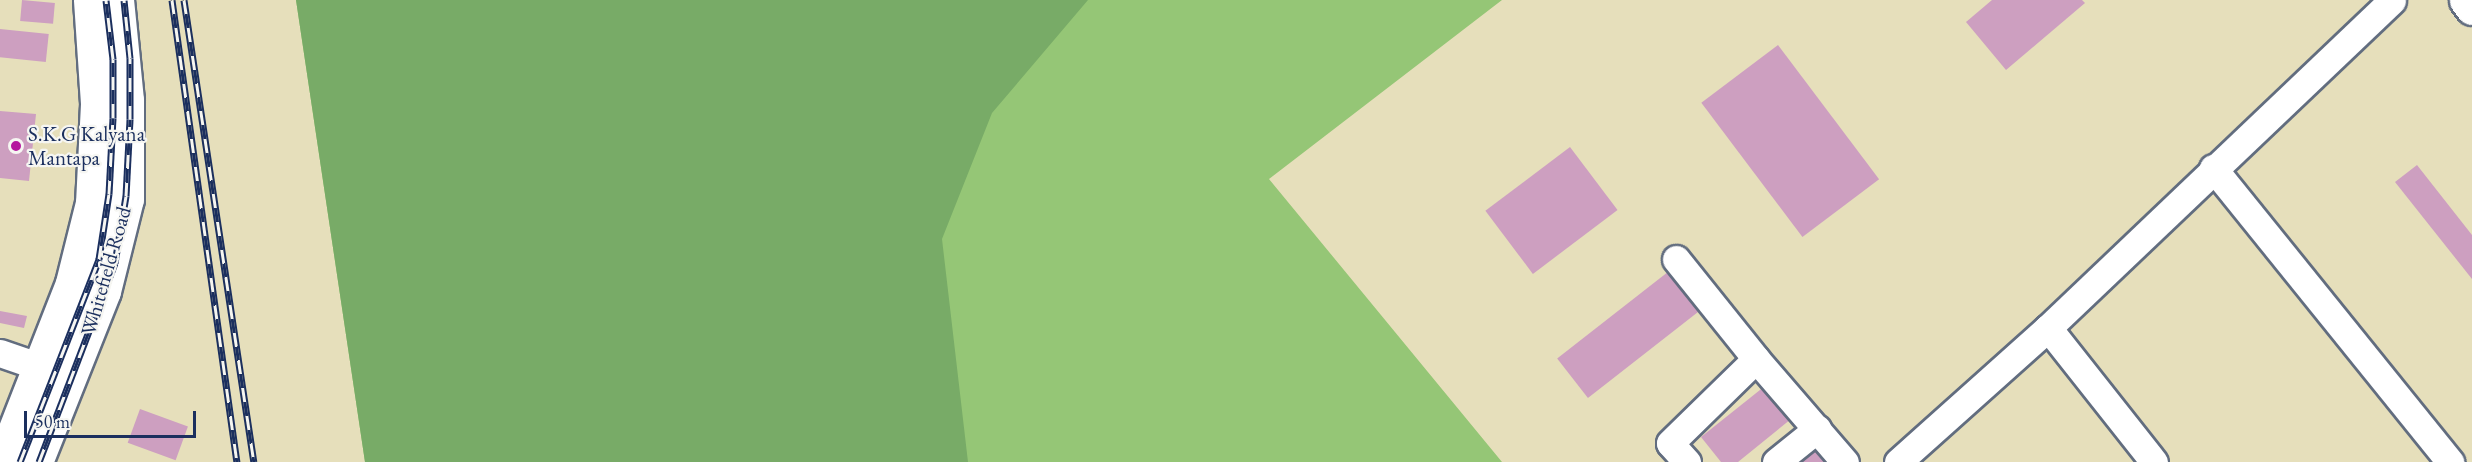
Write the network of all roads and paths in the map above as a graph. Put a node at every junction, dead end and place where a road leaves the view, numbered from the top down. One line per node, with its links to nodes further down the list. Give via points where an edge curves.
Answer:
1 (90, 0): 11 (main road, Whitefield Road, via 97,103 92,203 72,283)
2 (117, 0): 14 (main road, Whitefield Road, via 127,100 127,199 104,291)
3 (2392, 0): 6 (street)
4 (2466, 0): 5 (main road)
5 (2472, 8)
6 (2213, 168): 8 (street); 20 (street)
7 (1677, 259): 10 (street)
8 (2048, 328): 18 (street); 19 (street)
9 (0, 353): 11 (street)
10 (1756, 359): 12 (street); 15 (street, via 1670,443)
11 (41, 367): 13 (main road, Whitefield Road)
12 (1817, 429): 16 (street); 17 (street)
13 (3, 462)
14 (36, 462)
15 (1687, 462)
16 (1776, 462)
17 (1845, 462)
18 (1898, 462)
19 (2154, 462)
20 (2450, 462)

